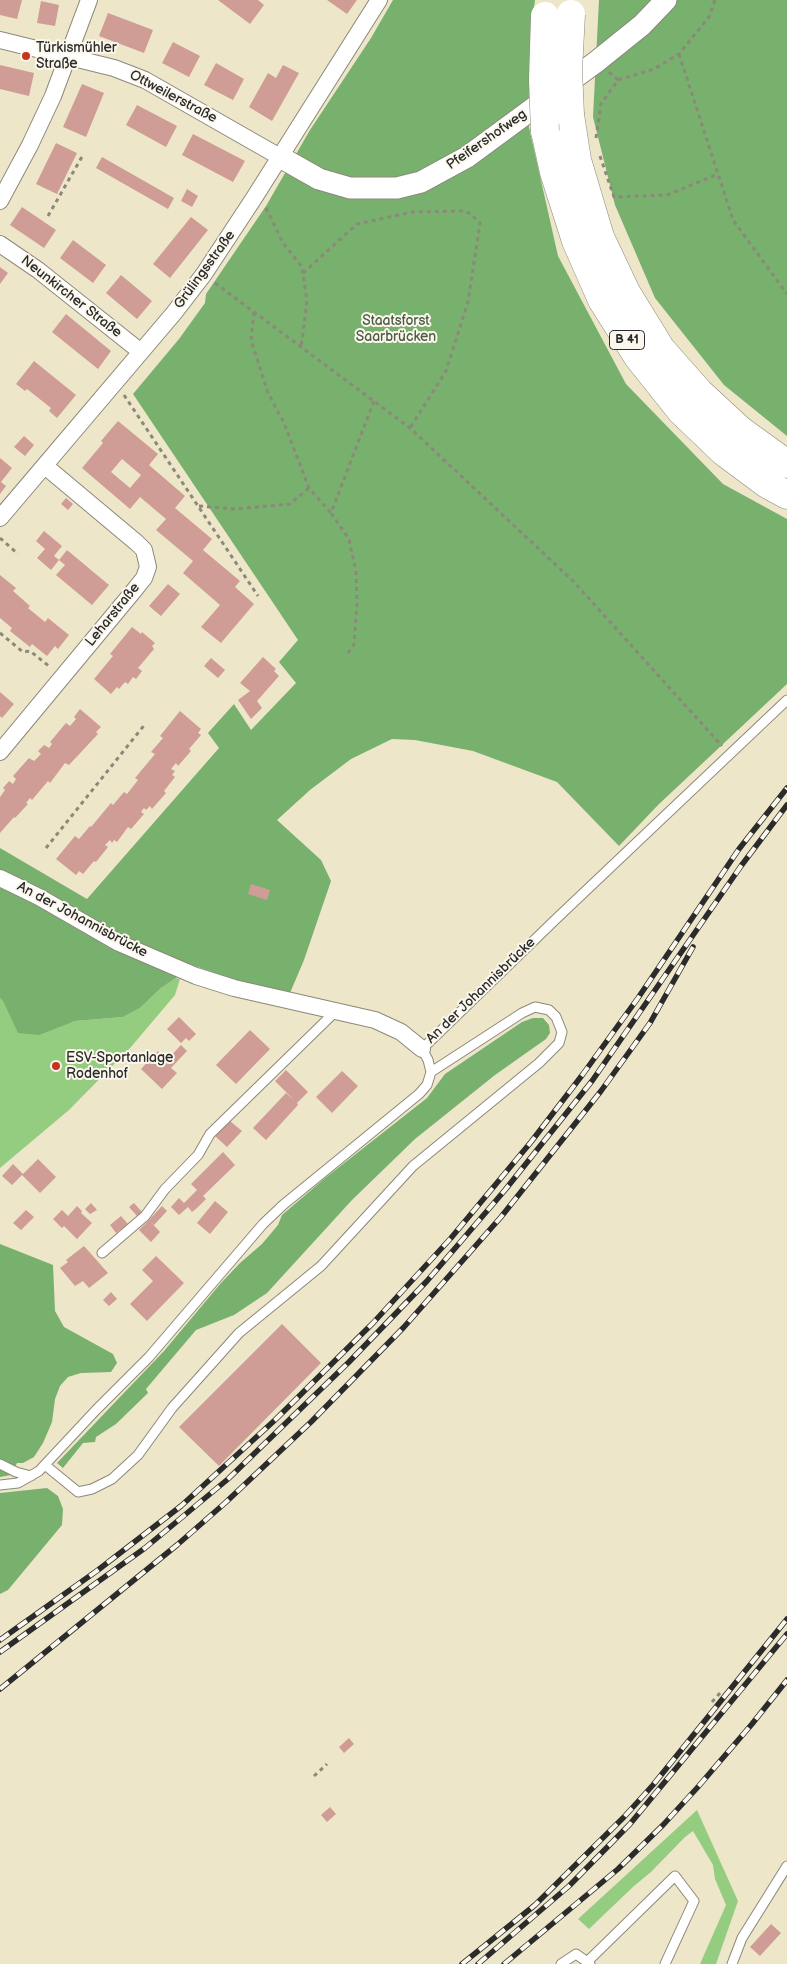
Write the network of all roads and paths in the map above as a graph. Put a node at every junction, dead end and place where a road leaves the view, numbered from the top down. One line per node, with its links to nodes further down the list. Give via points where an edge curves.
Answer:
1 (89, 0): 8 (street)
2 (379, 0): 12 (street, Grülingsstraße)
3 (666, 0): 12 (street, Pfeifershofweg, via 642,25 596,62 467,157 422,182 397,188 350,188 320,179)
4 (715, 0): 7 (path, via 709,18)
5 (559, 8): 27 (highway, B 41, bridge, via 577,160 600,237 626,292 661,349 700,393 740,430); 30 (highway, B 41, bridge, via 543,80 545,131 576,241 602,300 638,357 680,411 724,452)
6 (0, 40): 8 (street, Ottweilerstraße)
7 (679, 54): 9 (path, via 654,69 618,80 601,104); 13 (path)
8 (68, 56): 12 (street, Ottweilerstraße, via 145,80); 15 (street, via 30,145)
9 (596, 142)
10 (598, 151): 13 (path, via 614,197 667,195)
11 (83, 155): 16 (path)
12 (280, 157): 14 (street, Grülingsstraße)
13 (718, 174): 20 (path, via 732,220)
14 (254, 198): 18 (path, via 266,206 283,243); 19 (street, Grülingsstraße)
15 (0, 201)
16 (48, 216)
17 (0, 244): 23 (street, Neunkircher Straße)
18 (303, 273): 22 (path, via 308,301); 26 (path, via 357,224 412,212 464,211 480,223 468,302 446,371)
19 (204, 274): 21 (path); 23 (street, Grülingsstraße)
20 (787, 294)
21 (254, 312): 22 (path); 29 (path, via 251,340 268,393 284,423)
22 (301, 347): 25 (path)
23 (141, 352): 24 (street, Grülingsstraße)
24 (115, 382): 28 (street, Grülingsstraße); 31 (path)
25 (374, 401): 26 (path); 32 (path)
26 (410, 428): 43 (path, via 574,582)
27 (787, 464)
28 (45, 466): 33 (street, Grülingsstraße); 39 (street, Leharstraße, via 137,543 144,550 148,567 144,578)
29 (309, 488): 31 (path, via 290,504 234,509); 32 (path)
30 (787, 495)
31 (199, 506): 36 (path)
32 (331, 513): 38 (path, via 349,540 356,572 354,644)
33 (0, 518)
34 (0, 538): 35 (path)
35 (18, 554)
36 (258, 596)
37 (0, 633): 39 (path, via 23,652 30,651)
38 (348, 653)
39 (62, 677): 42 (street, Leharstraße)
40 (787, 700): 43 (lane, An der Johannisbrücke)
41 (146, 723): 44 (path)
42 (0, 752)
43 (730, 753): 47 (lane, An der Johannisbrücke)
44 (46, 848)
45 (0, 878): 46 (street, An der Johannisbrücke, via 120,943 196,976 234,988)
46 (337, 1010): 47 (street, An der Johannisbrücke, via 375,1020 401,1032); 49 (lane, via 210,1134 198,1155 165,1189 145,1216)
47 (422, 1048): 48 (lane)
48 (431, 1072): 51 (lane, via 427,1085 419,1094 263,1224 149,1356); 51 (lane, via 535,1007 548,1010 556,1017 562,1032 559,1044 539,1063 414,1166 321,1266 239,1333 172,1408 138,1454 112,1479 78,1492)
49 (102, 1254)
50 (0, 1464): 52 (lane)
51 (45, 1465): 52 (lane)
52 (31, 1476): 53 (lane, via 18,1483)
53 (0, 1485)
54 (720, 1693): 55 (path)
55 (712, 1702)
56 (327, 1764): 57 (path)
57 (314, 1776)
58 (787, 1866): 62 (lane, via 742,1938)
59 (589, 1963): 60 (lane, via 576,1954); 61 (lane, via 675,1876 694,1901)
60 (562, 1964)
61 (665, 1964)
62 (732, 1964)

